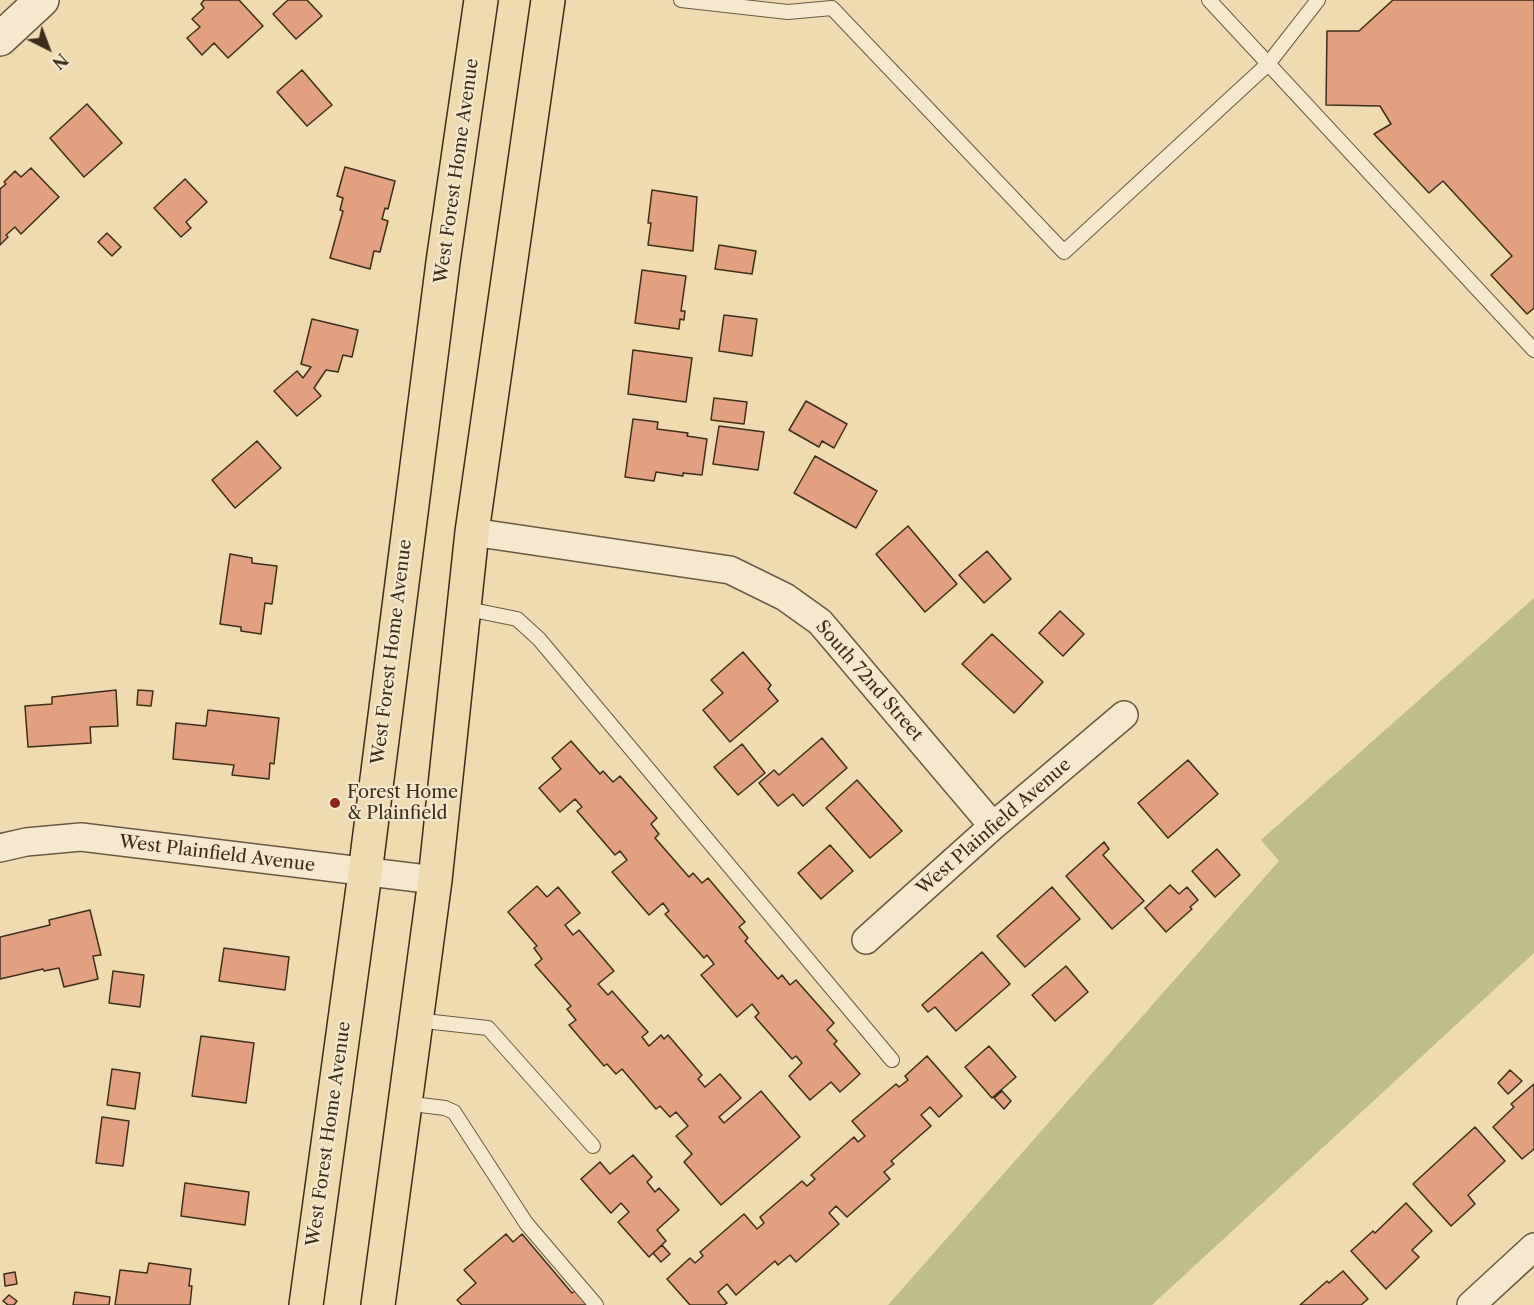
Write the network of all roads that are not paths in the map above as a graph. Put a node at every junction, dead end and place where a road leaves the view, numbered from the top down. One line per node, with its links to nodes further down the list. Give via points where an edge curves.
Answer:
1 (42, 0): 8 (street)
2 (481, 0): 16 (main road, West Forest Home Avenue, via 406,537)
3 (548, 0): 11 (main road)
4 (681, 0): 7 (lane, via 788,12)
5 (1209, 0): 9 (lane)
6 (1318, 0): 9 (lane)
7 (837, 4): 9 (lane, via 1064,252)
8 (0, 39)
9 (1268, 63): 10 (lane)
10 (1534, 350)
11 (472, 532): 12 (main road); 14 (street, South 72nd Street, via 730,570 785,597 820,622)
12 (463, 608): 17 (main road); 20 (lane, via 517,619 539,639)
13 (1124, 715): 14 (street, West Plainfield Avenue)
14 (993, 826): 18 (street, West Plainfield Avenue)
15 (0, 848): 16 (street, West Plainfield Avenue, via 81,837)
16 (365, 873): 17 (street, West Plainfield Avenue); 24 (main road, West Forest Home Avenue)
17 (435, 880): 19 (main road)
18 (866, 940)
19 (415, 1020): 21 (main road); 22 (lane, via 488,1028)
20 (892, 1060)
21 (404, 1102): 25 (main road); 26 (lane, via 454,1112 526,1223)
22 (593, 1146)
23 (1534, 1247): 27 (street)
24 (306, 1305)
25 (378, 1305)
26 (596, 1305)
27 (1471, 1305)

